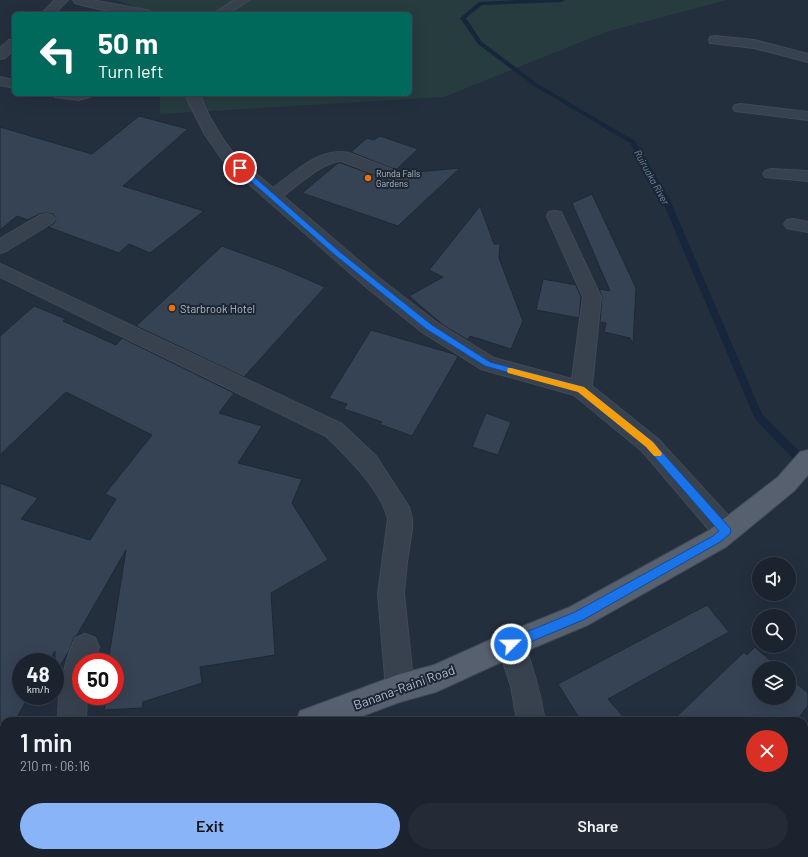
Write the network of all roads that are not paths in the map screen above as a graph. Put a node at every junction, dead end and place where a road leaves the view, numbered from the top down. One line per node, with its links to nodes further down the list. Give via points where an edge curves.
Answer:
1 (62, 0): 4 (street)
2 (79, 0): 5 (street)
3 (243, 0): 6 (street)
4 (49, 12)
5 (134, 12)
6 (222, 12)
7 (715, 40): 10 (street, via 754,44)
8 (12, 45): 9 (street)
9 (0, 55)
10 (808, 58)
11 (0, 81): 12 (street)
12 (12, 84)
13 (194, 96): 19 (street, via 212,133 230,159)
14 (740, 108): 15 (street)
15 (808, 116)
16 (771, 174): 17 (street)
17 (808, 176)
18 (400, 178): 19 (street, via 343,156 331,157)
19 (272, 196): 24 (street, via 372,282 435,331 488,364)
20 (555, 216): 24 (street, via 592,297)
21 (46, 219): 22 (street)
22 (0, 247)
23 (0, 270): 29 (street, via 334,430 368,463 397,507 400,519 391,594)
24 (581, 389): 26 (street, via 650,445)
25 (808, 459): 26 (main road, Banana-Raini Road, via 786,484)
26 (726, 531): 27 (main road, Banana-Raini Road, via 717,539 579,616)
27 (511, 644): 29 (main road, Banana-Raini Road, via 436,678); 32 (street, via 525,686)
28 (85, 648): 30 (street, via 77,671)
29 (400, 688): 31 (main road, Banana-Raini Road)
30 (72, 717)
31 (321, 717)
32 (530, 717)

